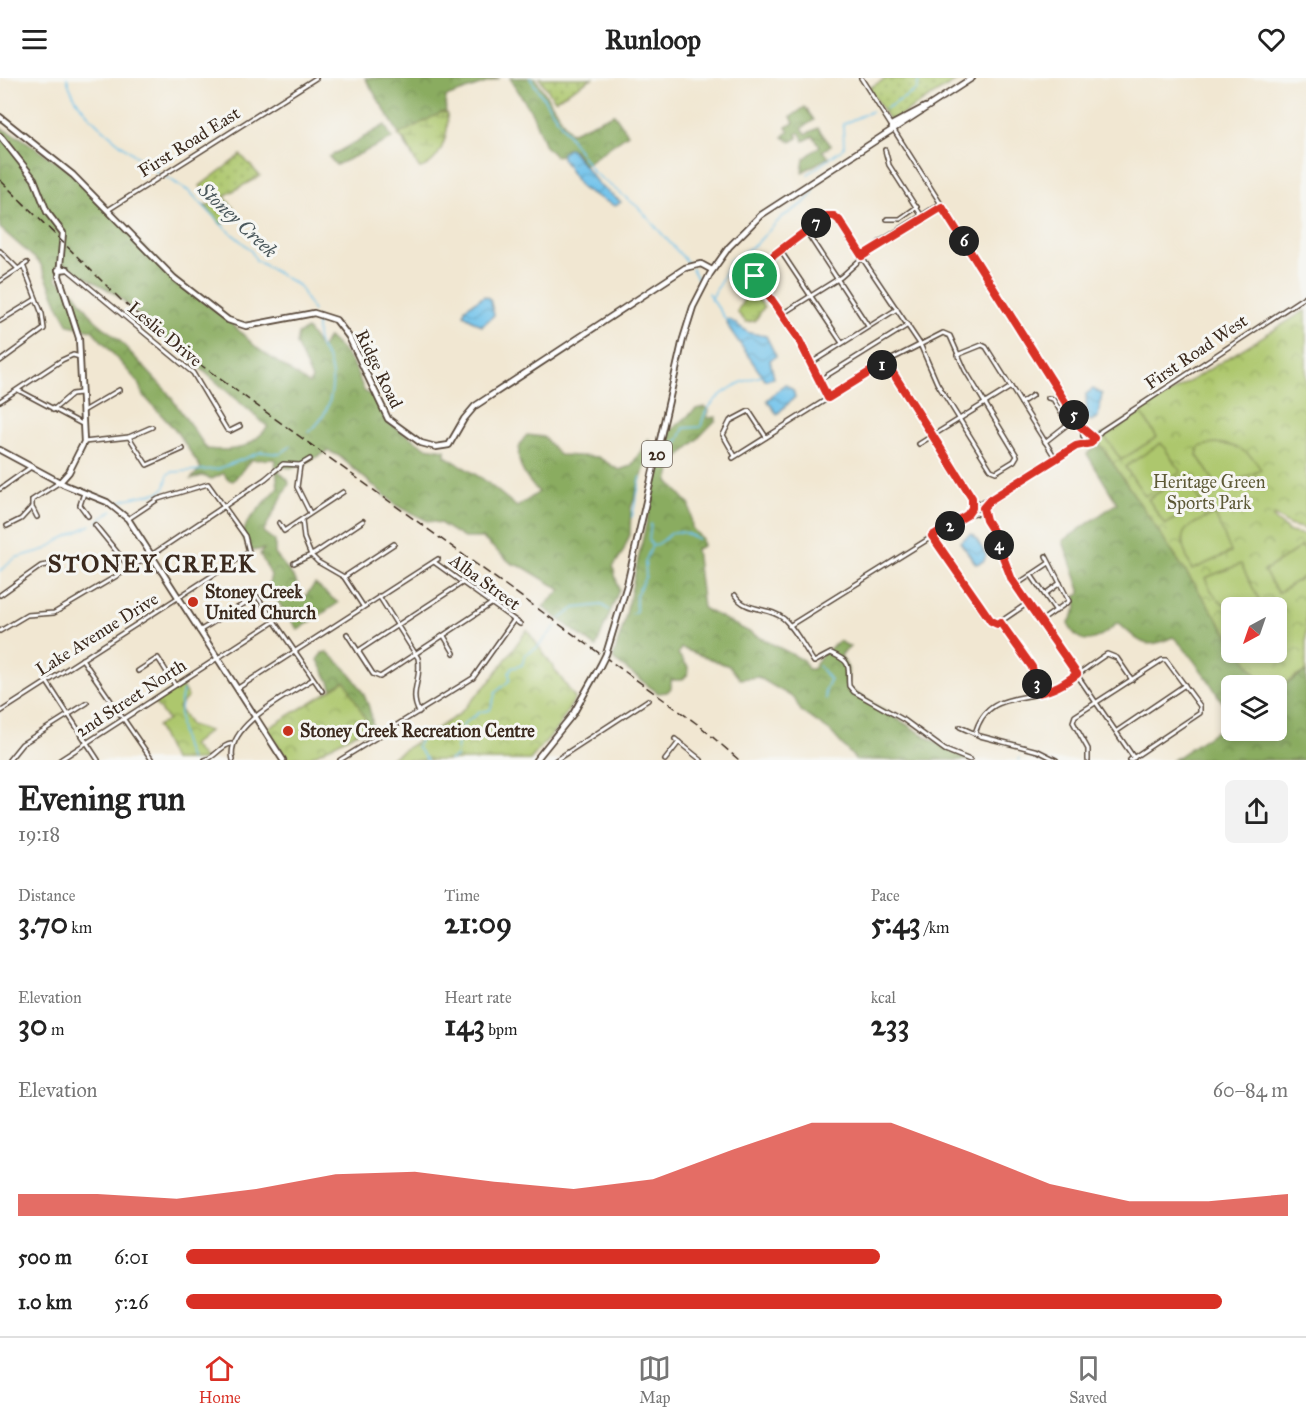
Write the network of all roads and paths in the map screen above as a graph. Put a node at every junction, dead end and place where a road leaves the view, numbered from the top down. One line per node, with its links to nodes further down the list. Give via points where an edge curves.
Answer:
1 (316, 78): 10 (street, First Road East)
2 (861, 78): 5 (street)
3 (972, 78): 5 (main road, 20)
4 (0, 117): 10 (main road, Ridge Road, via 58,162)
5 (892, 128): 8 (street); 21 (main road, 20, via 761,215)
6 (0, 136): 17 (main road, via 34,179 47,212 61,229)
7 (885, 150): 9 (street, via 889,165)
8 (940, 205): 11 (street); 58 (street)
9 (917, 207): 11 (street); 12 (street, via 900,219)
10 (108, 210): 21 (main road, Ridge Road, via 174,278 234,324 253,326 314,313 336,320 349,337 384,415 418,441 436,447 451,443 475,406 685,268 701,264)
11 (922, 217): 16 (street)
12 (887, 219)
13 (806, 231): 14 (street); 16 (street, via 822,217 834,216); 23 (street)
14 (780, 250): 22 (street); 27 (street)
15 (0, 251): 18 (street)
16 (862, 256): 23 (street); 29 (street)
17 (58, 262): 19 (street, Leslie Drive); 20 (main road)
18 (18, 269): 24 (street); 28 (street, via 25,264)
19 (67, 269): 20 (main road); 56 (street, Leslie Drive, via 193,373 227,430)
20 (58, 270): 37 (main road, via 79,338)
21 (712, 270): 174 (main road, 20, bridge, via 693,307 683,339 627,585 606,654 562,730)
22 (755, 276): 25 (street); 30 (street)
23 (838, 279): 27 (street); 33 (street)
24 (0, 281)
25 (745, 286)
26 (1306, 296): 59 (street, First Road West)
27 (810, 297): 30 (street); 34 (street)
28 (36, 299): 31 (street); 38 (street, via 44,329)
29 (897, 309): 32 (street); 33 (street)
30 (782, 314): 40 (street)
31 (0, 321)
32 (908, 325): 35 (street); 41 (street)
33 (868, 326): 34 (street)
34 (842, 343): 40 (street)
35 (920, 344): 36 (street, via 948,334); 39 (street); 54 (street)
36 (957, 355): 42 (street, via 986,347); 50 (street)
37 (80, 357): 43 (street, via 69,356); 45 (main road)
38 (0, 361)
39 (886, 362): 47 (street); 61 (street)
40 (811, 363): 41 (street)
41 (818, 381): 47 (street)
42 (1011, 387): 50 (street); 51 (street)
43 (18, 390): 49 (street); 52 (street)
44 (119, 390): 53 (street)
45 (82, 393): 52 (street, via 72,394); 53 (main road)
46 (1033, 395): 51 (street)
47 (828, 398): 63 (street)
48 (1048, 398): 67 (street, via 1053,399 1068,424)
49 (0, 401)
50 (985, 403): 54 (street); 54 (street, via 1017,456 996,472)
51 (1021, 403): 67 (street)
52 (53, 410): 55 (street)
53 (83, 411): 55 (main road)
54 (958, 419): 61 (street)
55 (84, 425): 66 (main road)
56 (240, 426)
57 (152, 427): 62 (street)
58 (1081, 427): 60 (street); 64 (street)
59 (1101, 431): 60 (street, First Road West); 65 (street, First Road West)
60 (1089, 433): 64 (street); 65 (street)
61 (933, 436): 69 (street); 81 (street)
62 (129, 437): 66 (street); 71 (street, via 147,465)
63 (766, 437): 63 (street, via 747,410 723,431 734,457)
64 (1083, 437): 68 (street); 70 (street)
65 (1094, 440): 68 (street)
66 (84, 442): 77 (main road)
67 (1045, 442): 74 (street)
68 (1086, 443): 70 (street)
69 (919, 444)
70 (1076, 446): 74 (street)
71 (183, 449)
72 (0, 450): 76 (main road)
73 (310, 459): 75 (street)
74 (1056, 459): 82 (street)
75 (300, 465): 84 (street, via 283,464); 88 (street, via 297,487)
76 (31, 467): 77 (main road); 78 (street)
77 (60, 482): 80 (main road); 85 (street, via 32,500)
78 (0, 489)
79 (343, 492): 88 (street)
80 (84, 493): 91 (street, via 80,505); 93 (main road, via 107,502)
81 (972, 498): 83 (street); 86 (street)
82 (990, 500): 83 (street); 87 (street)
83 (979, 503): 86 (street); 87 (street)
84 (224, 506): 93 (street, via 208,484 158,499); 102 (street); 120 (street, Lake Avenue Drive, via 245,536 249,552)
85 (32, 507): 92 (street); 99 (street)
86 (973, 507): 89 (street); 90 (street)
87 (983, 509): 89 (street); 95 (street)
88 (310, 513): 94 (street)
89 (976, 513): 90 (street); 95 (street)
90 (967, 515): 100 (street)
91 (88, 516)
92 (37, 517)
93 (128, 519): 102 (main road)
94 (302, 520): 97 (street, via 282,531); 103 (street)
95 (986, 520): 115 (street)
96 (363, 521): 103 (street)
97 (279, 523)
98 (95, 525): 110 (street)
99 (7, 526)
100 (932, 536): 128 (street, via 991,621); 131 (street)
101 (394, 544): 112 (street)
102 (150, 555): 110 (street); 120 (main road)
103 (311, 555): 107 (street); 112 (street)
104 (1046, 556): 108 (street)
105 (438, 559): 106 (street)
106 (433, 561): 113 (street, Alba Street); 119 (street)
107 (294, 563)
108 (1049, 563): 111 (street); 114 (street)
109 (47, 565): 116 (street)
110 (130, 568): 132 (street, via 54,613 27,615)
111 (1031, 575): 115 (street); 117 (street)
112 (344, 577): 123 (street)
113 (462, 583): 122 (street, Alba Street); 130 (street)
114 (1061, 583): 117 (street); 124 (street, via 1069,601)
115 (1016, 585): 121 (street)
116 (0, 594)
117 (1045, 594): 124 (street)
118 (735, 595): 131 (street, via 740,603 774,613)
119 (379, 596): 123 (street); 130 (street)
120 (177, 599): 133 (main road); 141 (street, Lake Avenue Drive)
121 (1028, 603): 127 (street); 128 (street)
122 (491, 604): 125 (street, Alba Street); 135 (street)
123 (363, 606): 136 (street)
124 (1056, 611): 127 (street)
125 (514, 620): 129 (street, Alba Street); 156 (street, via 473,678)
126 (275, 621): 133 (street, via 254,596); 136 (street); 140 (street, 2nd Street North)
127 (1041, 621): 143 (street)
128 (1000, 622): 151 (street, via 1032,667)
129 (520, 624)
130 (398, 626): 137 (street); 138 (street)
131 (789, 626): 178 (street, via 814,662 830,653 849,666 853,691 907,721 943,749)
132 (0, 631)
133 (198, 631): 140 (main road)
134 (347, 634): 137 (street)
135 (444, 636): 138 (street); 139 (street)
136 (294, 651): 144 (street); 149 (street)
137 (358, 651): 138 (street, via 377,677)
138 (416, 653): 156 (street, via 419,669 413,695)
139 (454, 653)
140 (217, 658): 147 (street, 2nd Street North); 149 (main road)
141 (82, 659): 146 (street, Lake Avenue Drive); 158 (street)
142 (138, 671): 147 (street, via 158,658)
143 (1077, 674): 145 (street, via 1111,654); 151 (street, via 1060,686); 154 (street)
144 (313, 679): 150 (street); 159 (street)
145 (1132, 680): 148 (street, via 1165,659); 154 (street)
146 (47, 682): 155 (street, Lake Avenue Drive); 157 (street)
147 (175, 685): 158 (street, 2nd Street North)
148 (1185, 685): 161 (street); 166 (street, via 1200,707 1200,714)
149 (237, 689): 159 (main road)
150 (322, 691)
151 (1038, 693): 162 (street, via 995,706 982,717)
152 (648, 700): 175 (street)
153 (87, 703): 157 (street)
154 (1097, 703): 161 (street); 180 (street, via 1073,722 1088,749)
155 (0, 712)
156 (419, 712): 173 (street)
157 (68, 715): 163 (street); 167 (street, via 18,747)
158 (124, 718): 163 (street, 2nd Street North); 170 (street)
159 (255, 718): 164 (street); 172 (main road)
160 (960, 727): 162 (street)
161 (1116, 731): 166 (street)
162 (975, 734): 179 (street, via 1038,751)
163 (87, 743): 168 (street, 2nd Street North); 169 (street)
164 (231, 744): 165 (street); 171 (street)
165 (205, 759)
166 (1132, 759)
167 (9, 760)
168 (60, 760)
169 (98, 760)
170 (152, 760)
171 (233, 760)
172 (283, 760)
173 (340, 760)
174 (536, 760)
175 (556, 760)
176 (665, 760): 177 (street, via 677,741)
177 (701, 760)
178 (970, 760)
179 (1056, 760)
180 (1088, 760)

